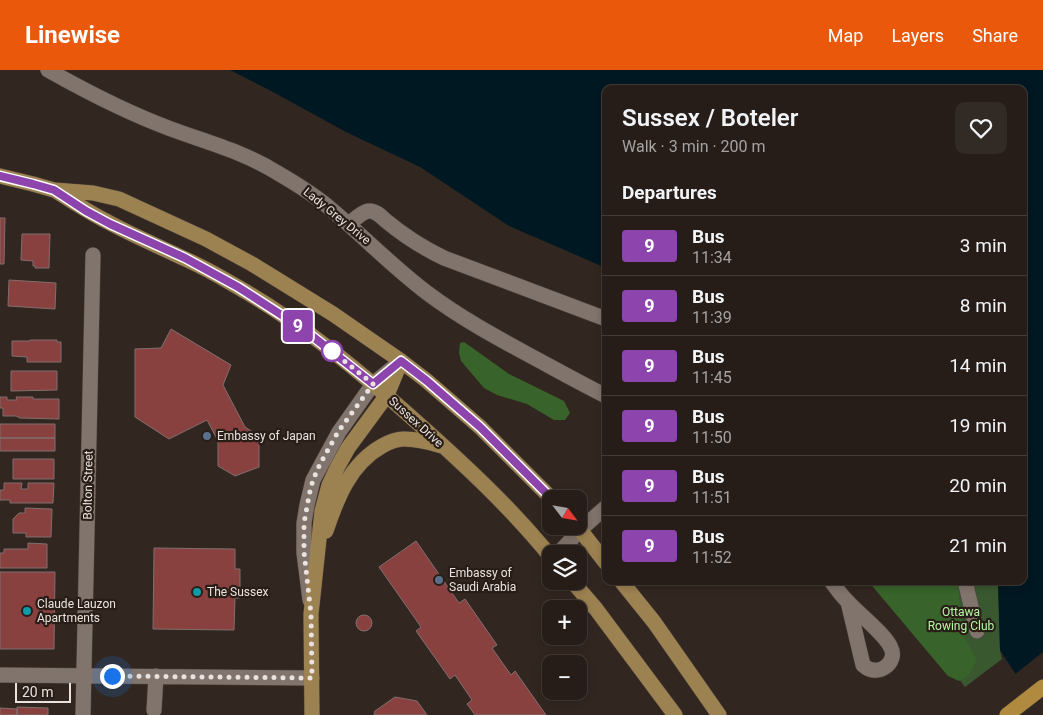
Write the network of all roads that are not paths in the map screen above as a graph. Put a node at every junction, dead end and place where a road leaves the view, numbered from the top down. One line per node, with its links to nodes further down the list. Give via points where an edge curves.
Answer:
1 (48, 70): 4 (street, Lady Grey Drive, via 136,114 274,170)
2 (0, 176): 3 (main road, Sussex Drive)
3 (54, 190): 7 (main road, Sussex Drive, via 119,199 206,239 292,288); 8 (main road, Sussex Drive, via 110,224 185,258 238,287 312,336)
4 (349, 224): 6 (street, via 372,211 427,250 444,258); 9 (street, Lady Grey Drive, via 395,267 453,311)
5 (93, 255): 29 (street, Bolton Street)
6 (602, 317)
7 (401, 361): 8 (street); 10 (main road); 12 (main road, Sussex Drive, via 480,427)
8 (373, 384): 10 (main road, Sussex Drive); 26 (street, via 338,432 320,464 310,491 304,523 304,552)
9 (602, 394)
10 (387, 396): 11 (main road, Sussex Drive); 19 (main road, via 348,448 329,485 322,511)
11 (443, 446): 18 (main road, Sussex Drive, via 487,486); 19 (main road, via 402,439 373,451 356,467 344,485)
12 (543, 490)
13 (602, 510): 14 (street)
14 (588, 520)
15 (573, 535): 17 (street)
16 (584, 535): 20 (main road)
17 (565, 545)
18 (542, 546)
19 (318, 556): 26 (main road)
20 (602, 558)
21 (624, 585): 37 (main road)
22 (834, 585): 25 (street)
23 (966, 585): 27 (street)
24 (580, 590): 36 (main road)
25 (848, 602)
26 (311, 614): 31 (main road)
27 (977, 631)
28 (0, 675): 29 (street)
29 (84, 676): 30 (street); 34 (street, Bolton Street)
30 (156, 676): 31 (street); 33 (street)
31 (312, 678): 35 (main road)
32 (1043, 686): 38 (highway)
33 (154, 710)
34 (83, 715)
35 (312, 715)
36 (675, 715)
37 (719, 715)
38 (1007, 715)

